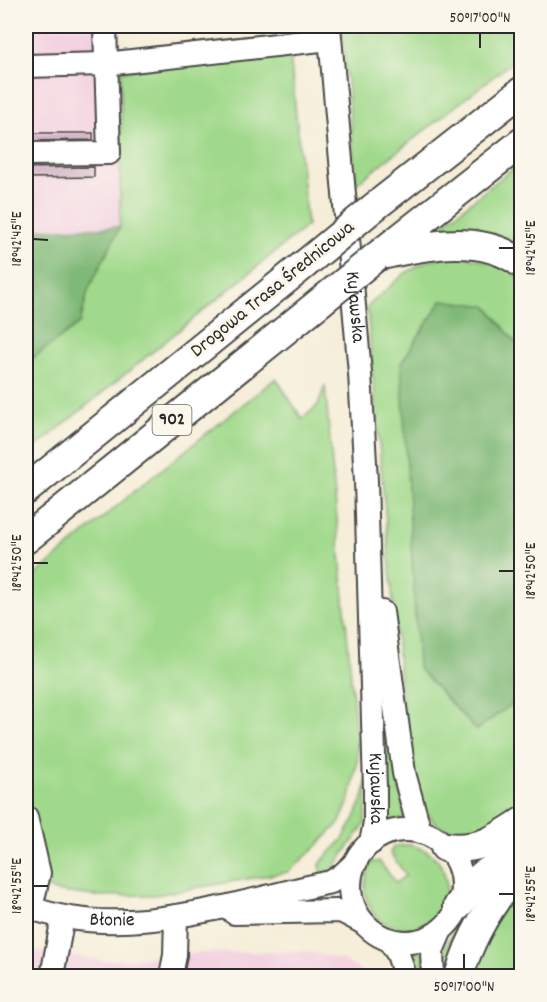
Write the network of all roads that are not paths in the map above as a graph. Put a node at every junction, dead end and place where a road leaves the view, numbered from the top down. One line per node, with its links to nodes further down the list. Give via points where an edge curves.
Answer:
1 (105, 26): 3 (street)
2 (329, 32): 3 (street); 10 (street, Kujawska)
3 (105, 64): 4 (street); 7 (street, via 109,153)
4 (26, 66)
5 (519, 92): 11 (main road, Drogowa Trasa Średnicowa / 902, bridge)
6 (522, 142): 8 (main road, Drogowa Trasa Średnicowa / 902)
7 (26, 154)
8 (377, 256): 9 (main road, via 462,244 500,252); 12 (main road, Drogowa Trasa Średnicowa / 902, bridge)
9 (522, 264)
10 (366, 481): 15 (street, Kujawska, via 404,773); 16 (street, Kujawska, via 375,789)
11 (26, 490)
12 (26, 539)
13 (26, 816): 22 (street, via 39,873)
14 (522, 822): 17 (main road, via 478,847)
15 (420, 832): 16 (street, via 394,832); 17 (street)
16 (371, 843): 19 (street)
17 (445, 847): 21 (street, via 459,870 462,886)
18 (522, 851): 21 (main road, via 477,880)
19 (356, 862): 23 (street, Błonie, via 331,882); 26 (street, via 351,895)
20 (522, 866): 33 (main road, via 481,921)
21 (458, 906): 27 (street)
22 (28, 907): 25 (street, Błonie)
23 (201, 913): 24 (street, Błonie); 26 (street, Błonie, via 337,911)
24 (176, 916): 25 (street, Błonie, via 95,921); 30 (street)
25 (63, 917): 29 (street)
26 (363, 922): 28 (street)
27 (441, 930): 28 (street, via 420,940); 32 (street, via 432,951)
28 (388, 939): 31 (street)
29 (52, 976)
30 (171, 976)
31 (405, 976)
32 (433, 976)
33 (459, 976)

